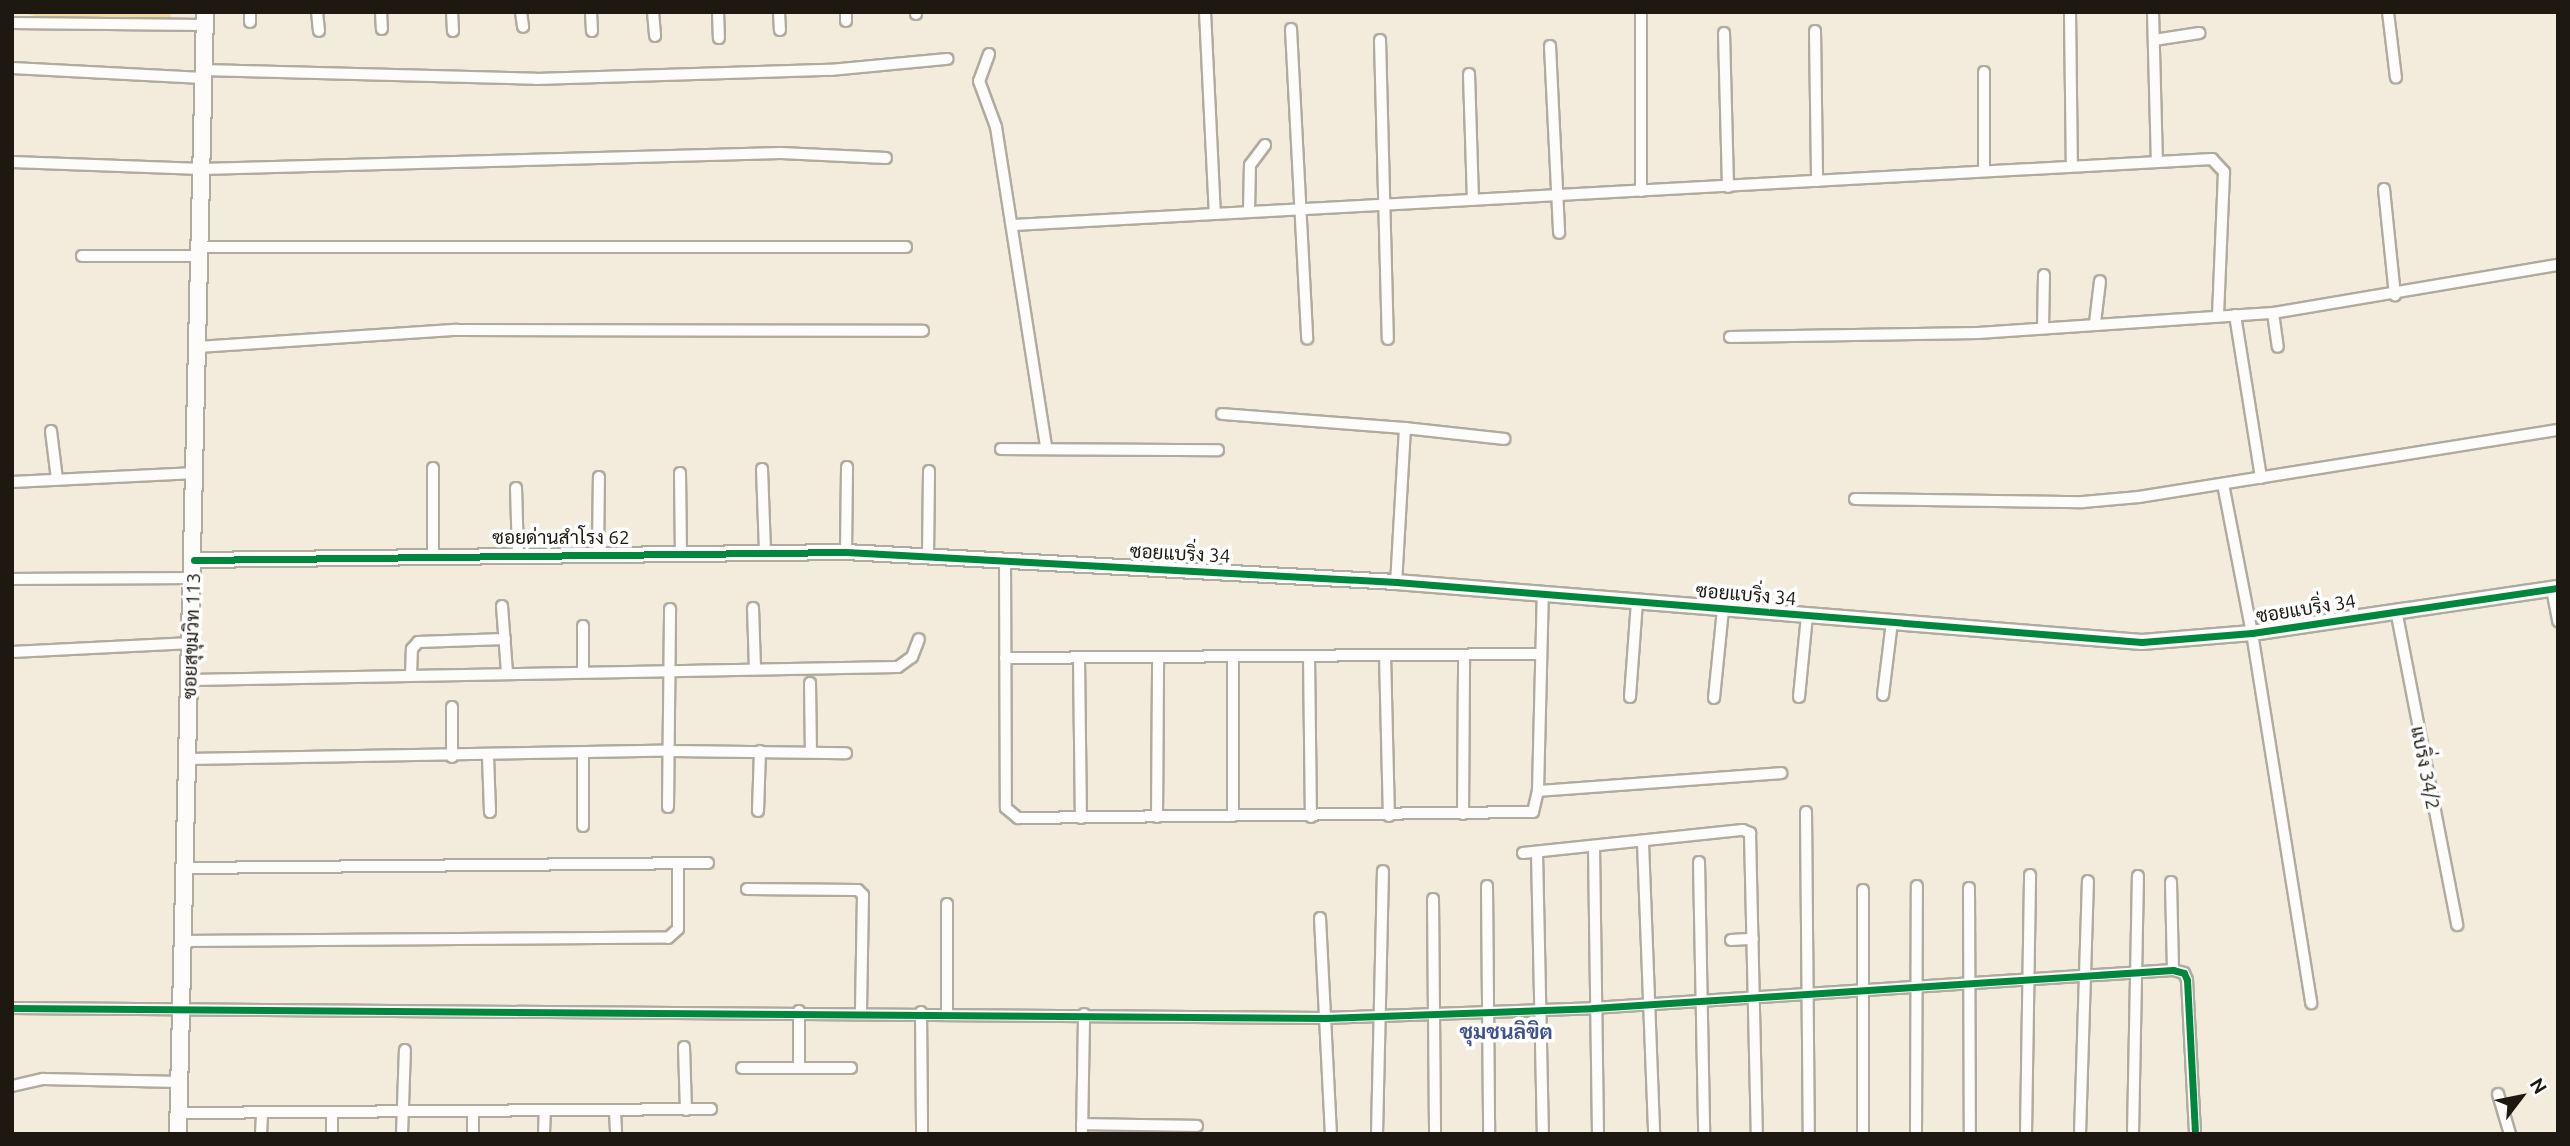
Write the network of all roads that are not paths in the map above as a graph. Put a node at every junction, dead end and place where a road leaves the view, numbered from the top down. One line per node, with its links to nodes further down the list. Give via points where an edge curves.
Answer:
1 (317, 12): 20 (street)
2 (381, 12): 17 (street)
3 (452, 12): 21 (street)
4 (522, 12): 16 (street)
5 (591, 12): 22 (street)
6 (653, 12): 26 (street)
7 (718, 12): 27 (street)
8 (779, 12): 19 (street)
9 (1205, 12): 54 (street)
10 (1641, 12): 48 (street)
11 (2070, 12): 42 (street)
12 (2153, 12): 29 (street)
13 (2388, 12): 37 (street)
14 (204, 19): 15 (street); 35 (main road, ซอยสุขุมวิท 113)
15 (12, 23)
16 (523, 27)
17 (382, 29)
18 (1291, 29): 52 (street)
19 (780, 30)
20 (319, 31)
21 (453, 31)
22 (592, 31)
23 (1815, 31): 45 (street)
24 (1724, 33): 46 (street)
25 (2199, 33): 29 (street)
26 (655, 36)
27 (719, 38)
28 (1380, 40): 51 (street)
29 (2154, 40): 40 (street)
30 (1550, 46): 49 (street)
31 (989, 54): 55 (street, via 979,81 996,127)
32 (947, 59): 35 (street, via 831,69 536,79)
33 (12, 68): 35 (street)
34 (1984, 72): 44 (street)
35 (203, 74): 43 (main road, ซอยสุขุมวิท 113)
36 (1469, 74): 50 (street)
37 (2396, 78)
38 (1265, 145): 53 (street, via 1250,165)
39 (887, 158): 43 (street, via 781,153)
40 (2157, 161): 42 (street); 66 (street, via 2212,159 2224,172)
41 (12, 162): 43 (street)
42 (2072, 166): 44 (street)
43 (202, 169): 58 (main road, ซอยสุขุมวิท 113)
44 (1984, 170): 45 (street)
45 (1817, 181): 46 (street)
46 (1728, 187): 48 (street)
47 (2384, 189): 63 (street)
48 (1641, 191): 49 (street)
49 (1558, 196): 50 (street); 56 (street)
50 (1473, 200): 51 (street)
51 (1384, 206): 52 (street); 72 (street)
52 (1299, 209): 53 (street); 71 (street)
53 (1249, 211): 54 (street)
54 (1215, 214): 55 (street)
55 (1014, 225): 80 (street)
56 (1559, 233)
57 (906, 247): 58 (street)
58 (200, 252): 59 (street); 73 (main road, ซอยสุขุมวิท 113)
59 (82, 256)
60 (2558, 265): 63 (street)
61 (2044, 275): 68 (street)
62 (2100, 281): 67 (street)
63 (2395, 295): 64 (street)
64 (2273, 313): 65 (street); 74 (street)
65 (2235, 315): 66 (street); 90 (street)
66 (2218, 316): 67 (street)
67 (2095, 323): 68 (street)
68 (2043, 327): 70 (street, via 1863,338)
69 (923, 331): 73 (street, via 456,330)
70 (1730, 337)
71 (1307, 339)
72 (1388, 340)
73 (198, 347): 87 (main road, ซอยสุขุมวิท 113)
74 (2278, 347)
75 (1222, 414): 76 (street)
76 (1405, 428): 79 (street); 107 (street)
77 (2558, 430): 90 (street)
78 (51, 431): 91 (street)
79 (1504, 439)
80 (1046, 447): 81 (street); 82 (street)
81 (1002, 449)
82 (1218, 450)
83 (846, 467): 97 (street)
84 (433, 468): 101 (street)
85 (762, 469): 96 (street)
86 (929, 471): 102 (street)
87 (196, 473): 91 (street); 103 (main road, ซอยสุขุมวิท 113)
88 (681, 473): 98 (street)
89 (599, 477): 100 (street)
90 (2260, 478): 93 (street)
91 (58, 479): 92 (street)
92 (12, 482)
93 (2222, 484): 95 (street, via 2083,502); 120 (street)
94 (516, 488): 99 (street)
95 (1855, 499)
96 (765, 552): 97 (street, ซอยด่านสำโรง 62); 98 (street, ซอยด่านสำโรง 62)
97 (846, 552): 102 (street, ซอยด่านสำโรง 62)
98 (681, 553): 100 (street, ซอยด่านสำโรง 62)
99 (517, 554): 100 (street, ซอยด่านสำโรง 62); 101 (street, ซอยด่านสำโรง 62)
100 (598, 554)
101 (433, 555): 103 (street, ซอยด่านสำโรง 62)
102 (928, 556): 104 (street, ซอยแบริ่ง 34)
103 (194, 560): 105 (main road, ซอยสุขุมวิท 113)
104 (1005, 560): 107 (street, ซอยแบริ่ง 34); 131 (street)
105 (194, 578): 106 (street); 123 (main road, ซอยสุขุมวิท 113)
106 (12, 579)
107 (1396, 582): 109 (street, ซอยแบริ่ง 34)
108 (2555, 588): 115 (street, ซอยแบริ่ง 34); 117 (street)
109 (1543, 593): 110 (street, ซอยแบริ่ง 34); 125 (street)
110 (1637, 602): 114 (street, ซอยแบริ่ง 34); 141 (street)
111 (502, 606): 121 (street)
112 (753, 608): 133 (street)
113 (670, 609): 135 (street)
114 (1723, 609): 116 (street, ซอยแบริ่ง 34); 143 (street)
115 (2396, 610): 120 (street, ซอยแบริ่ง 34); 187 (street, แบริ่ง 34/2)
116 (1807, 615): 118 (street, ซอยแบริ่ง 34); 142 (street)
117 (2558, 621)
118 (1892, 622): 120 (street, ซอยแบริ่ง 34, via 2142,642); 140 (street)
119 (583, 626): 134 (street)
120 (2252, 634): 201 (street)
121 (505, 639): 136 (street); 137 (street, via 418,642 412,649)
122 (919, 639): 133 (street, via 912,657 898,667)
123 (192, 643): 124 (street); 138 (main road, ซอยสุขุมวิท 113)
124 (12, 653)
125 (1541, 654): 127 (street); 154 (street)
126 (1385, 655): 127 (street); 129 (street); 160 (street)
127 (1464, 655): 159 (street)
128 (1233, 656): 129 (street); 130 (street); 162 (street)
129 (1309, 656): 163 (street)
130 (1158, 657): 132 (street); 161 (street)
131 (1005, 658): 132 (street); 164 (street, via 1006,808 1018,818)
132 (1079, 659): 164 (street)
133 (755, 669): 135 (street)
134 (583, 670): 135 (street); 136 (street)
135 (670, 671): 145 (street)
136 (507, 673): 137 (street)
137 (411, 675): 138 (street)
138 (191, 680): 152 (main road, ซอยสุขุมวิท 113)
139 (810, 683): 147 (street)
140 (1883, 695)
141 (1630, 697)
142 (1799, 697)
143 (1714, 698)
144 (452, 707): 150 (street)
145 (670, 751): 146 (street); 149 (street); 155 (street)
146 (760, 751): 147 (street); 156 (street)
147 (811, 752): 148 (street)
148 (846, 753)
149 (583, 755): 151 (street); 165 (street)
150 (452, 757): 151 (street); 152 (street)
151 (488, 757): 157 (street)
152 (188, 758): 173 (main road, ซอยสุขุมวิท 113)
153 (1781, 772): 154 (street)
154 (1538, 791): 159 (street, via 1533,812)
155 (668, 807)
156 (758, 811)
157 (490, 812)
158 (1806, 812): 198 (street)
159 (1464, 814): 160 (street)
160 (1389, 816): 163 (street)
161 (1157, 817): 162 (street); 164 (street)
162 (1233, 817): 163 (street)
163 (1311, 817)
164 (1081, 818)
165 (583, 826)
166 (1643, 843): 167 (street); 188 (street, via 1746,830 1751,839); 202 (street)
167 (1594, 847): 168 (street); 205 (street)
168 (1537, 852): 169 (street); 206 (street)
169 (1522, 853)
170 (1699, 862): 200 (street)
171 (678, 863): 172 (street); 173 (street); 190 (street, via 678,929 667,938)
172 (708, 863)
173 (184, 868): 190 (main road, ซอยสุขุมวิท 113)
174 (1384, 872): 214 (street)
175 (2030, 875): 194 (street)
176 (2138, 876): 192 (street)
177 (2088, 881): 193 (street)
178 (2171, 882): 191 (street)
179 (1487, 886): 209 (street)
180 (1917, 886): 196 (street)
181 (1969, 888): 195 (street)
182 (747, 889): 208 (street, via 860,892)
183 (1863, 890): 197 (street)
184 (1433, 899): 213 (street)
185 (947, 904): 211 (street)
186 (1320, 918): 215 (street)
187 (2456, 925)
188 (1753, 939): 189 (street); 199 (street)
189 (1731, 940)
190 (182, 942): 204 (main road, ซอยสุขุมวิท 113)
191 (2173, 970): 192 (street); 259 (street, via 2184,972 2187,980)
192 (2137, 972): 193 (street); 258 (street)
193 (2087, 975): 194 (street); 257 (street)
194 (2029, 979): 195 (street); 256 (street)
195 (1972, 983): 196 (street); 255 (street)
196 (1919, 986): 197 (street); 254 (street)
197 (1866, 988): 198 (street); 253 (street)
198 (1810, 993): 199 (street); 252 (street)
199 (1755, 995): 200 (street); 251 (street)
200 (1702, 999): 202 (street); 250 (street)
201 (2311, 1003)
202 (1648, 1004): 205 (street); 249 (street)
203 (12, 1008): 204 (street)
204 (182, 1008): 207 (street); 221 (main road, ซอยสุขุมวิท 113)
205 (1593, 1008): 206 (street); 248 (street)
206 (1541, 1009): 209 (street); 247 (street)
207 (799, 1011): 208 (street); 219 (street)
208 (861, 1012): 210 (street)
209 (1488, 1012): 213 (street); 246 (street)
210 (922, 1013): 211 (street); 242 (street)
211 (947, 1013): 212 (street)
212 (1084, 1014): 215 (street); 234 (street)
213 (1436, 1014): 214 (street); 245 (street)
214 (1382, 1016): 215 (street); 244 (street)
215 (1325, 1018): 243 (street)
216 (684, 1047): 225 (street)
217 (405, 1050): 228 (street)
218 (742, 1068): 219 (street)
219 (799, 1068): 220 (street)
220 (851, 1068)
221 (180, 1082): 222 (street, via 43,1079); 231 (main road, ซอยสุขุมวิท 113)
222 (12, 1086)
223 (2498, 1094): 260 (street)
224 (711, 1109): 225 (street)
225 (686, 1110): 230 (street)
226 (545, 1111): 229 (street); 230 (street); 240 (street)
227 (332, 1112): 228 (street); 232 (street); 237 (street)
228 (402, 1112): 229 (street); 238 (street)
229 (473, 1112): 239 (street)
230 (615, 1112): 241 (street)
231 (178, 1113): 232 (street); 235 (main road, ซอยสุขุมวิท 113)
232 (262, 1113): 236 (street)
233 (1197, 1126): 234 (street)
234 (1082, 1129)
235 (178, 1134)
236 (261, 1134)
237 (332, 1134)
238 (402, 1134)
239 (473, 1134)
240 (544, 1134)
241 (616, 1134)
242 (922, 1134)
243 (1331, 1134)
244 (1377, 1134)
245 (1435, 1134)
246 (1489, 1134)
247 (1543, 1134)
248 (1598, 1134)
249 (1654, 1134)
250 (1704, 1134)
251 (1757, 1134)
252 (1809, 1134)
253 (1863, 1134)
254 (1916, 1134)
255 (1970, 1134)
256 (2026, 1134)
257 (2080, 1134)
258 (2133, 1134)
259 (2195, 1134)
260 (2510, 1134)

